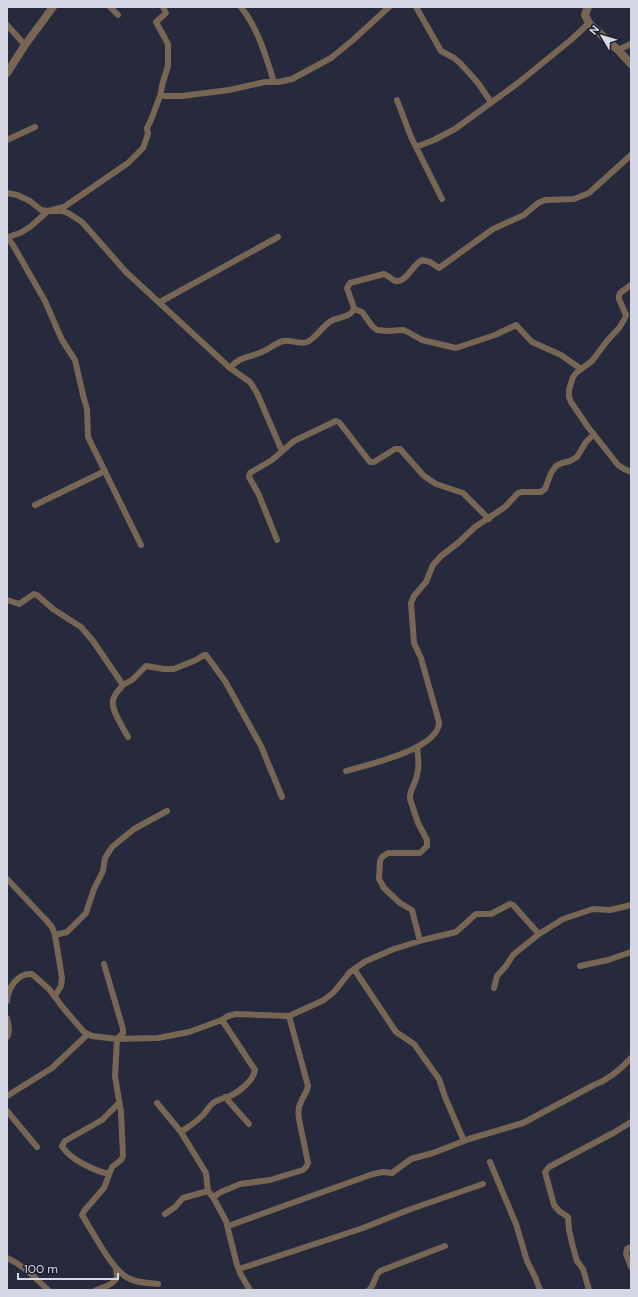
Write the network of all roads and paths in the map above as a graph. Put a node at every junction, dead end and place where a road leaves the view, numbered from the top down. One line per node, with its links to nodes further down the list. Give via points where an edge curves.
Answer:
1 (53, 7): 11 (street)
2 (110, 7): 8 (street)
3 (163, 7): 17 (street, via 166,13 156,22 168,44 168,66)
4 (241, 7): 16 (street, via 263,49)
5 (389, 7): 16 (street, via 326,61 292,79)
6 (416, 7): 19 (street, via 441,51 460,63 478,83)
7 (588, 7): 9 (street, via 585,15)
8 (118, 15)
9 (589, 23): 13 (street); 19 (street, via 518,83)
10 (7, 25): 11 (street)
11 (25, 44): 15 (street)
12 (631, 44): 13 (street)
13 (618, 50): 14 (street)
14 (631, 64)
15 (7, 73)
16 (274, 82): 17 (street, via 182,96)
17 (160, 96): 26 (street, via 147,128 148,134 143,148 128,163 64,207)
18 (397, 100): 22 (street)
19 (490, 102): 22 (street, via 446,134)
20 (36, 127): 21 (street)
21 (7, 140)
22 (416, 147): 25 (street)
23 (631, 155): 31 (street, via 589,193 574,199 545,200 538,203 524,215 493,229 439,268 422,260 401,280 384,274 350,283 347,288)
24 (7, 193): 26 (street, via 17,195)
25 (442, 200)
26 (48, 211): 27 (street, via 30,227); 30 (street, via 62,211 82,222 126,272)
27 (7, 237): 36 (street, via 45,301 62,340 75,360 87,409 88,437)
28 (278, 237): 30 (street)
29 (631, 285): 33 (street, via 618,296 626,315 624,320 592,361)
30 (160, 302): 32 (street)
31 (354, 309): 32 (street, via 350,314 328,323 307,342 282,341 235,362); 33 (street, via 362,312 377,330 402,330 422,340 456,348 516,325 532,342 561,355)
32 (230, 368): 35 (street, via 253,386)
33 (580, 369): 34 (street, via 571,383 569,397)
34 (594, 434): 37 (street, via 618,465); 39 (street, via 577,457 556,466 544,490 518,493)
35 (282, 451): 39 (street, via 294,441 338,421 370,462 400,449 424,476 436,484 463,492); 40 (street, via 267,464 253,470 249,477)
36 (105, 471): 38 (street); 41 (street)
37 (631, 472)
38 (35, 505)
39 (489, 519): 45 (street, via 475,527 437,559 426,582 412,600 414,643 421,658 440,724 437,731)
40 (278, 540)
41 (141, 545)
42 (7, 600): 43 (street, via 19,604 35,594 53,609 78,624)
43 (123, 685): 44 (street, via 114,696 113,706); 47 (street, via 146,666 174,669 206,654 225,681 261,746)
44 (128, 737)
45 (417, 747): 46 (street, via 398,756); 53 (street, via 418,770 410,799 428,844 420,853 384,855 380,861 378,878 385,890 412,910)
46 (346, 771)
47 (282, 797)
48 (167, 811): 52 (street, via 134,829 112,848 105,858 103,872 86,913 67,932)
49 (7, 879): 52 (street, via 50,924)
50 (631, 905): 51 (street, via 610,910 593,909 573,915)
51 (539, 934): 53 (street, via 510,904 491,914 476,914 456,932); 58 (street, via 513,954 497,976)
52 (55, 935): 59 (street, via 62,978 62,984)
53 (420, 941): 57 (street, via 381,954)
54 (631, 952): 56 (street)
55 (104, 964): 66 (street, via 123,1029)
56 (580, 966)
57 (354, 969): 61 (street, via 324,1000); 76 (street, via 396,1032 414,1044 439,1079)
58 (494, 988)
59 (55, 996): 60 (street, via 35,976 27,974 13,984); 64 (street, via 73,1021)
60 (7, 1000)
61 (289, 1016): 63 (street, via 236,1014); 82 (street, via 308,1086 298,1113 308,1163 306,1168 270,1180 236,1185)
62 (7, 1018): 65 (street, via 10,1033)
63 (222, 1020): 66 (street, via 170,1036); 69 (street, via 255,1070 252,1078 237,1092)
64 (88, 1034): 66 (street); 68 (street, via 52,1068)
65 (7, 1037)
66 (117, 1040): 70 (street, via 114,1076)
67 (631, 1058): 76 (street, via 603,1082 523,1123)
68 (7, 1096)
69 (225, 1097): 74 (street); 75 (street, via 208,1107 202,1117)
70 (119, 1103): 79 (street, via 122,1159); 79 (street, via 102,1120 65,1141 62,1146 84,1164)
71 (157, 1103): 75 (street)
72 (7, 1111): 77 (street)
73 (631, 1122): 97 (street, via 545,1172 554,1204 568,1217 573,1247 583,1268)
74 (249, 1124)
75 (181, 1132): 81 (street, via 206,1173)
76 (464, 1141): 84 (street, via 411,1159 392,1173 373,1174)
77 (37, 1147)
78 (490, 1162): 96 (street)
79 (108, 1174): 89 (street, via 104,1188 82,1215)
80 (483, 1184): 90 (street, via 363,1228)
81 (208, 1191): 82 (street); 83 (street, via 183,1198)
82 (213, 1197): 84 (street)
83 (165, 1214)
84 (228, 1226): 90 (street)
85 (445, 1246): 95 (street, via 380,1271)
86 (631, 1247): 88 (street, via 626,1252)
87 (7, 1258): 92 (street, via 20,1264)
88 (631, 1267)
89 (116, 1269): 91 (street, via 138,1282); 93 (street, via 116,1280)
90 (239, 1269): 94 (street)
91 (158, 1284)
92 (48, 1290)
93 (96, 1290)
94 (250, 1290)
95 (369, 1290)
96 (540, 1290)
97 (589, 1290)

